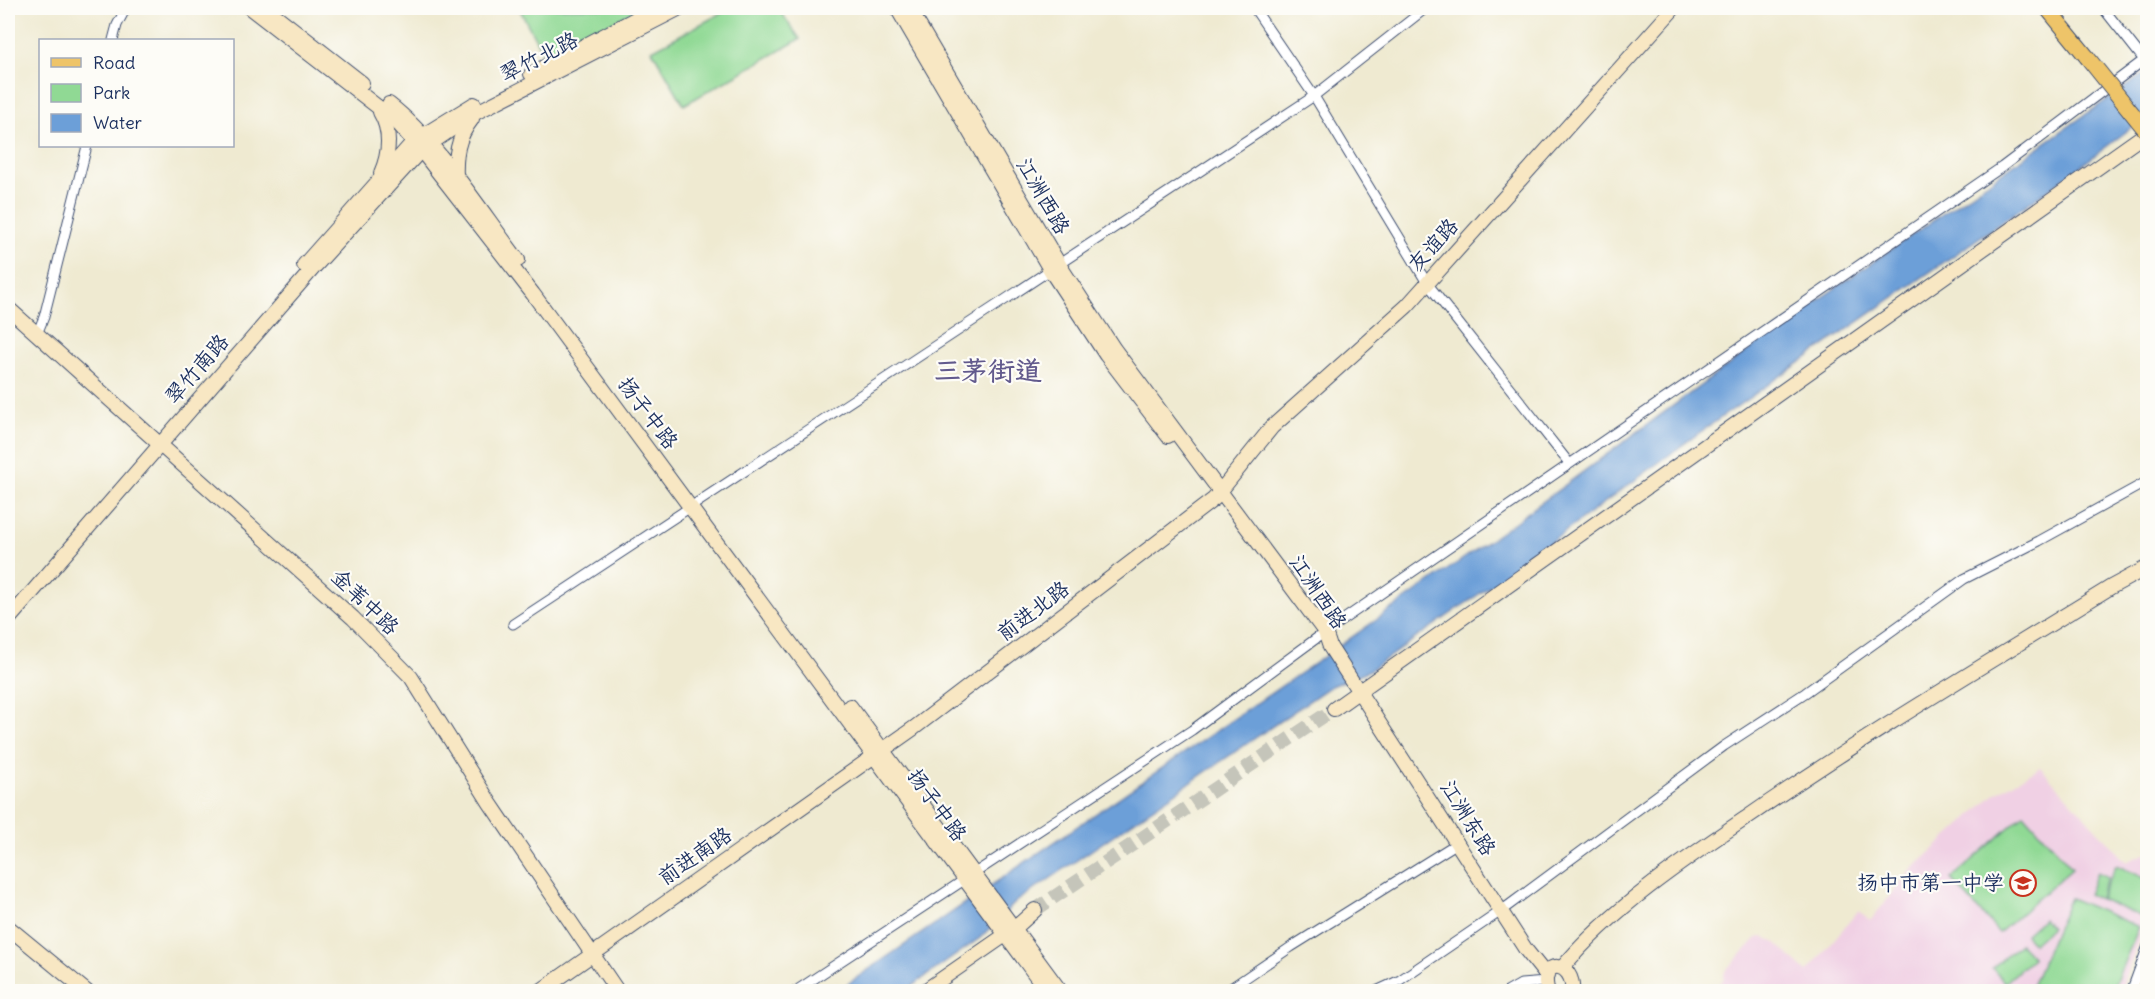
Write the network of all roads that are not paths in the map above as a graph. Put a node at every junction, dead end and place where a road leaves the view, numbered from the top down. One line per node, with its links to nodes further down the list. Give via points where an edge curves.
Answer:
1 (126, 8): 14 (street)
2 (250, 8): 17 (main road, 扬子中路)
3 (266, 8): 21 (main road, 扬子中路, via 405,116)
4 (656, 8): 21 (main road, 翠竹北路)
5 (680, 8): 18 (main road, 翠竹北路)
6 (897, 8): 25 (main road, 江洲西路)
7 (909, 8): 25 (main road, 江洲西路)
8 (1254, 8): 16 (street)
9 (1425, 8): 16 (street)
10 (1674, 8): 26 (main road, 友谊路)
11 (2047, 8): 15 (main road)
12 (2059, 8): 15 (main road)
13 (2103, 8): 30 (street, via 2144,60 2002,167)
14 (113, 39)
15 (2090, 54): 19 (main road); 20 (main road, bridge)
16 (1314, 96): 25 (street); 26 (street)
17 (375, 105): 21 (main road, 扬子中路); 24 (main road, via 388,126 385,165)
18 (477, 112): 21 (main road, 翠竹北路); 23 (main road, via 459,139)
19 (2148, 119)
20 (2148, 133): 39 (main road)
21 (421, 142): 23 (main road, 扬子中路); 24 (main road, 翠竹南路); 29 (main road, 翠竹南路); 33 (main road, 扬子中路)
22 (87, 147): 28 (street)
23 (456, 179): 33 (main road, 扬子中路)
24 (376, 183): 29 (main road, 翠竹南路)
25 (1055, 268): 32 (main road, 江洲西路, via 1106,354); 33 (street)
26 (1427, 283): 30 (street); 32 (main road, 友谊路, via 1272,427)
27 (8, 308): 28 (main road, 金苇中路)
28 (37, 334): 29 (main road, 金苇中路)
29 (157, 440): 35 (main road, 翠竹南路); 36 (main road, 翠竹南路); 49 (main road, 金苇中路, via 353,618 411,676)
30 (1569, 463): 38 (street)
31 (2148, 481): 45 (street, via 1964,579 1724,746)
32 (1217, 496): 38 (main road, 江洲西路); 41 (main road, 前进北路)
33 (694, 504): 37 (street); 41 (main road, 扬子中路)
34 (2148, 567): 50 (main road, via 1820,767 1686,859 1583,943)
35 (8, 606)
36 (8, 620)
37 (513, 624)
38 (1322, 635): 39 (main road, 江洲西路); 43 (street, via 1192,730)
39 (1358, 687): 40 (main road); 42 (main road, 江洲东路)
40 (1334, 709)
41 (880, 753): 43 (main road, 扬子中路); 49 (main road, 前进南路)
42 (1459, 842): 45 (main road, 江洲东路); 61 (street, via 1291,946)
43 (971, 879): 47 (main road, 扬子中路); 57 (street)
44 (1035, 910): 47 (main road)
45 (1502, 911): 52 (main road, 江洲东路); 62 (street, via 1400,980)
46 (8, 927): 54 (main road)
47 (1006, 927): 58 (main road); 59 (main road); 60 (main road)
48 (2148, 946): 64 (street)
49 (592, 955): 55 (main road, 前进南路); 56 (main road, 金苇中路)
50 (1563, 967): 52 (main road, via 1550,969); 53 (main road)
51 (2148, 980): 65 (main road)
52 (1547, 983): 63 (street, via 1521,984)
53 (1574, 991)
54 (87, 992)
55 (539, 992)
56 (618, 992)
57 (794, 992)
58 (923, 992)
59 (1047, 992)
60 (1061, 992)
61 (1225, 992)
62 (1374, 992)
63 (1507, 992)
64 (2131, 992)
65 (2143, 992)

